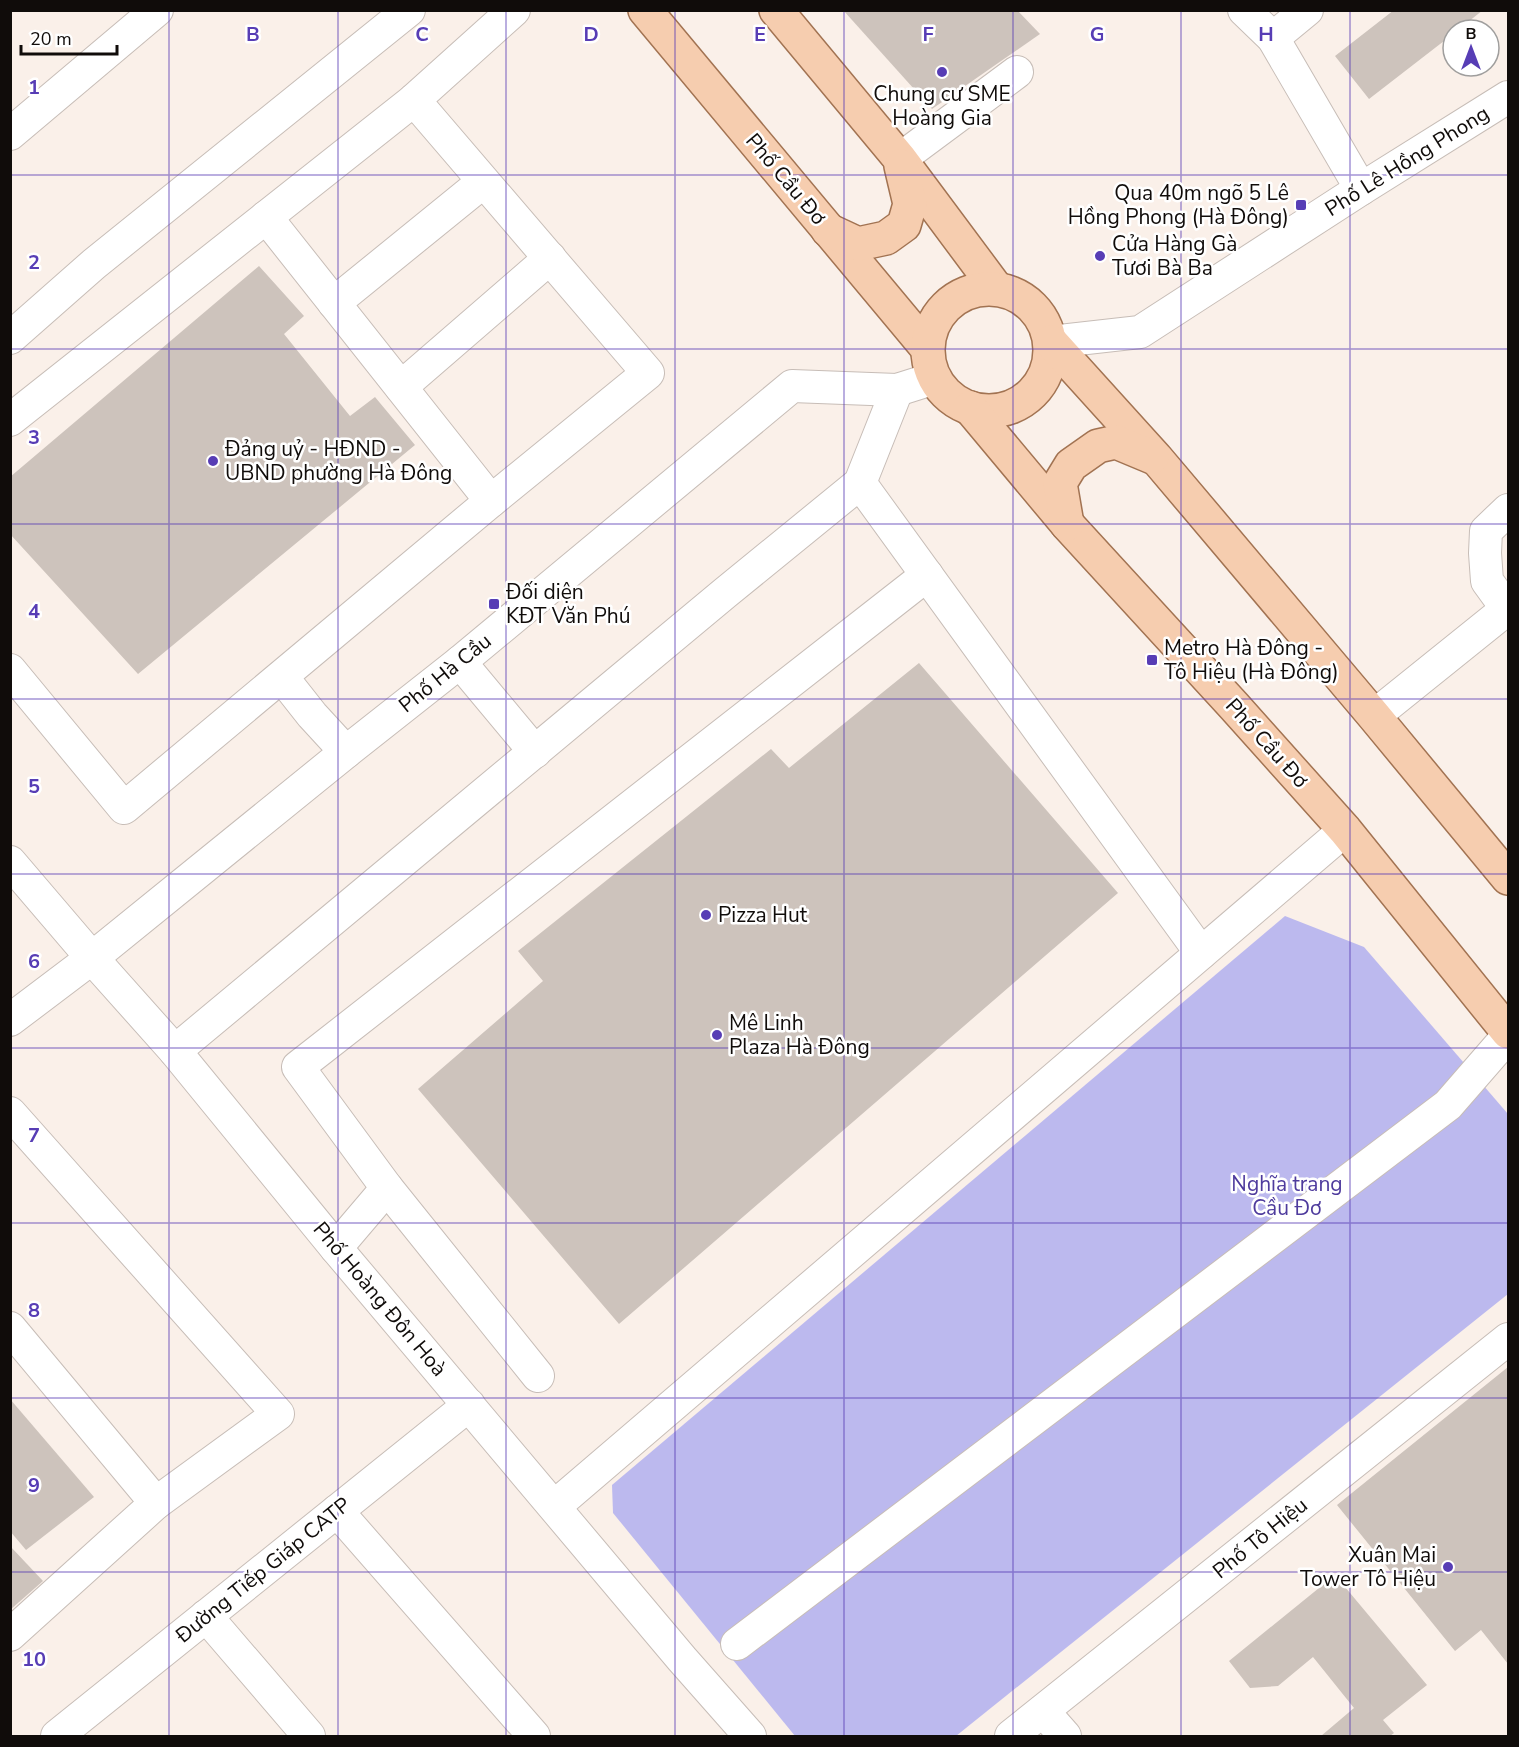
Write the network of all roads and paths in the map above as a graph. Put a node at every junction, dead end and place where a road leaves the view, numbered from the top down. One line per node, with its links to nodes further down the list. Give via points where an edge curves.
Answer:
1 (158, 10): 12 (street)
2 (409, 10): 21 (street, via 94,264)
3 (514, 10): 11 (street)
4 (645, 10): 17 (main road, Phố Cầu Đơ)
5 (776, 10): 13 (main road)
6 (1244, 10): 8 (street)
7 (1307, 10): 8 (street)
8 (1273, 38): 15 (street)
9 (1017, 72): 13 (street)
10 (1509, 97): 15 (street, Phố Lê Hồng Phong)
11 (414, 100): 14 (street); 16 (street)
12 (10, 134)
13 (900, 159): 17 (main road, via 910,204 904,225 885,237 858,244); 19 (main road)
14 (483, 182): 18 (street); 20 (street)
15 (1361, 189): 22 (street, Phố Lê Hồng Phong, via 1140,332)
16 (266, 217): 20 (street); 27 (street)
17 (828, 230): 23 (main road, Phố Cầu Đơ)
18 (550, 258): 24 (street); 30 (street, via 648,373)
19 (996, 288): 22 (main road, via 1016,293 1033,306 1045,322); 23 (main road, via 975,290 940,311 930,328)
20 (334, 303): 24 (street)
21 (10, 338)
22 (1051, 342): 26 (main road, via 1050,363 1042,382 1028,398 1010,408 990,412); 28 (main road)
23 (931, 363): 25 (street, Phố Hà Cầu); 26 (main road, via 939,386 952,399)
24 (401, 387): 30 (street)
25 (897, 390): 29 (street); 35 (street, Phố Hà Cầu, via 792,386)
26 (970, 408): 32 (main road, Phố Cầu Đơ)
27 (10, 420)
28 (1156, 458): 32 (main road, via 1116,442 1098,446 1071,465 1060,483); 38 (main road)
29 (861, 483): 33 (street); 40 (street)
30 (491, 501): 37 (street)
31 (1509, 510): 34 (street, via 1486,531 1485,553 1487,581)
32 (1066, 524): 41 (main road, Phố Cầu Đơ)
33 (927, 575): 44 (street); 50 (street, via 298,1066)
34 (1508, 609): 38 (street)
35 (460, 662): 39 (street, Phố Hà Cầu); 40 (street)
36 (10, 670): 37 (street, via 124,808)
37 (282, 677): 39 (street)
38 (1374, 716): 43 (main road)
39 (346, 752): 45 (street, Phố Hà Cầu)
40 (535, 752): 48 (street)
41 (1345, 830): 44 (street); 47 (main road, Phố Cầu Đơ)
42 (10, 862): 45 (street, Phố Hoàng Đôn Hoà)
43 (1509, 878)
44 (1201, 953): 57 (street)
45 (92, 958): 46 (street, Phố Hà Cầu); 48 (street, Phố Hoàng Đôn Hoà)
46 (10, 1020)
47 (1509, 1034): 61 (street, via 1448,1105)
48 (175, 1051): 51 (street, Phố Hoàng Đôn Hoà)
49 (10, 1113): 56 (street, via 278,1414)
50 (387, 1188): 51 (street); 54 (street)
51 (336, 1248): 55 (street, Phố Hoàng Đôn Hoà)
52 (10, 1328): 56 (street)
53 (1509, 1339): 62 (street, Phố Tô Hiệu)
54 (538, 1376)
55 (469, 1405): 57 (street, Phố Hoàng Đôn Hoà); 58 (street, Đường Tiếp Giáp CATP)
56 (156, 1503): 60 (street)
57 (555, 1506): 63 (street, Phố Hoàng Đôn Hoà)
58 (337, 1511): 59 (street, Đường Tiếp Giáp CATP); 66 (street)
59 (206, 1616): 64 (street); 65 (street, Đường Tiếp Giáp CATP)
60 (10, 1635)
61 (737, 1644)
62 (1043, 1711): 67 (street, Phố Tô Hiệu); 68 (street)
63 (740, 1733)
64 (307, 1736)
65 (57, 1737)
66 (534, 1737)
67 (1011, 1737)
68 (1065, 1737)

